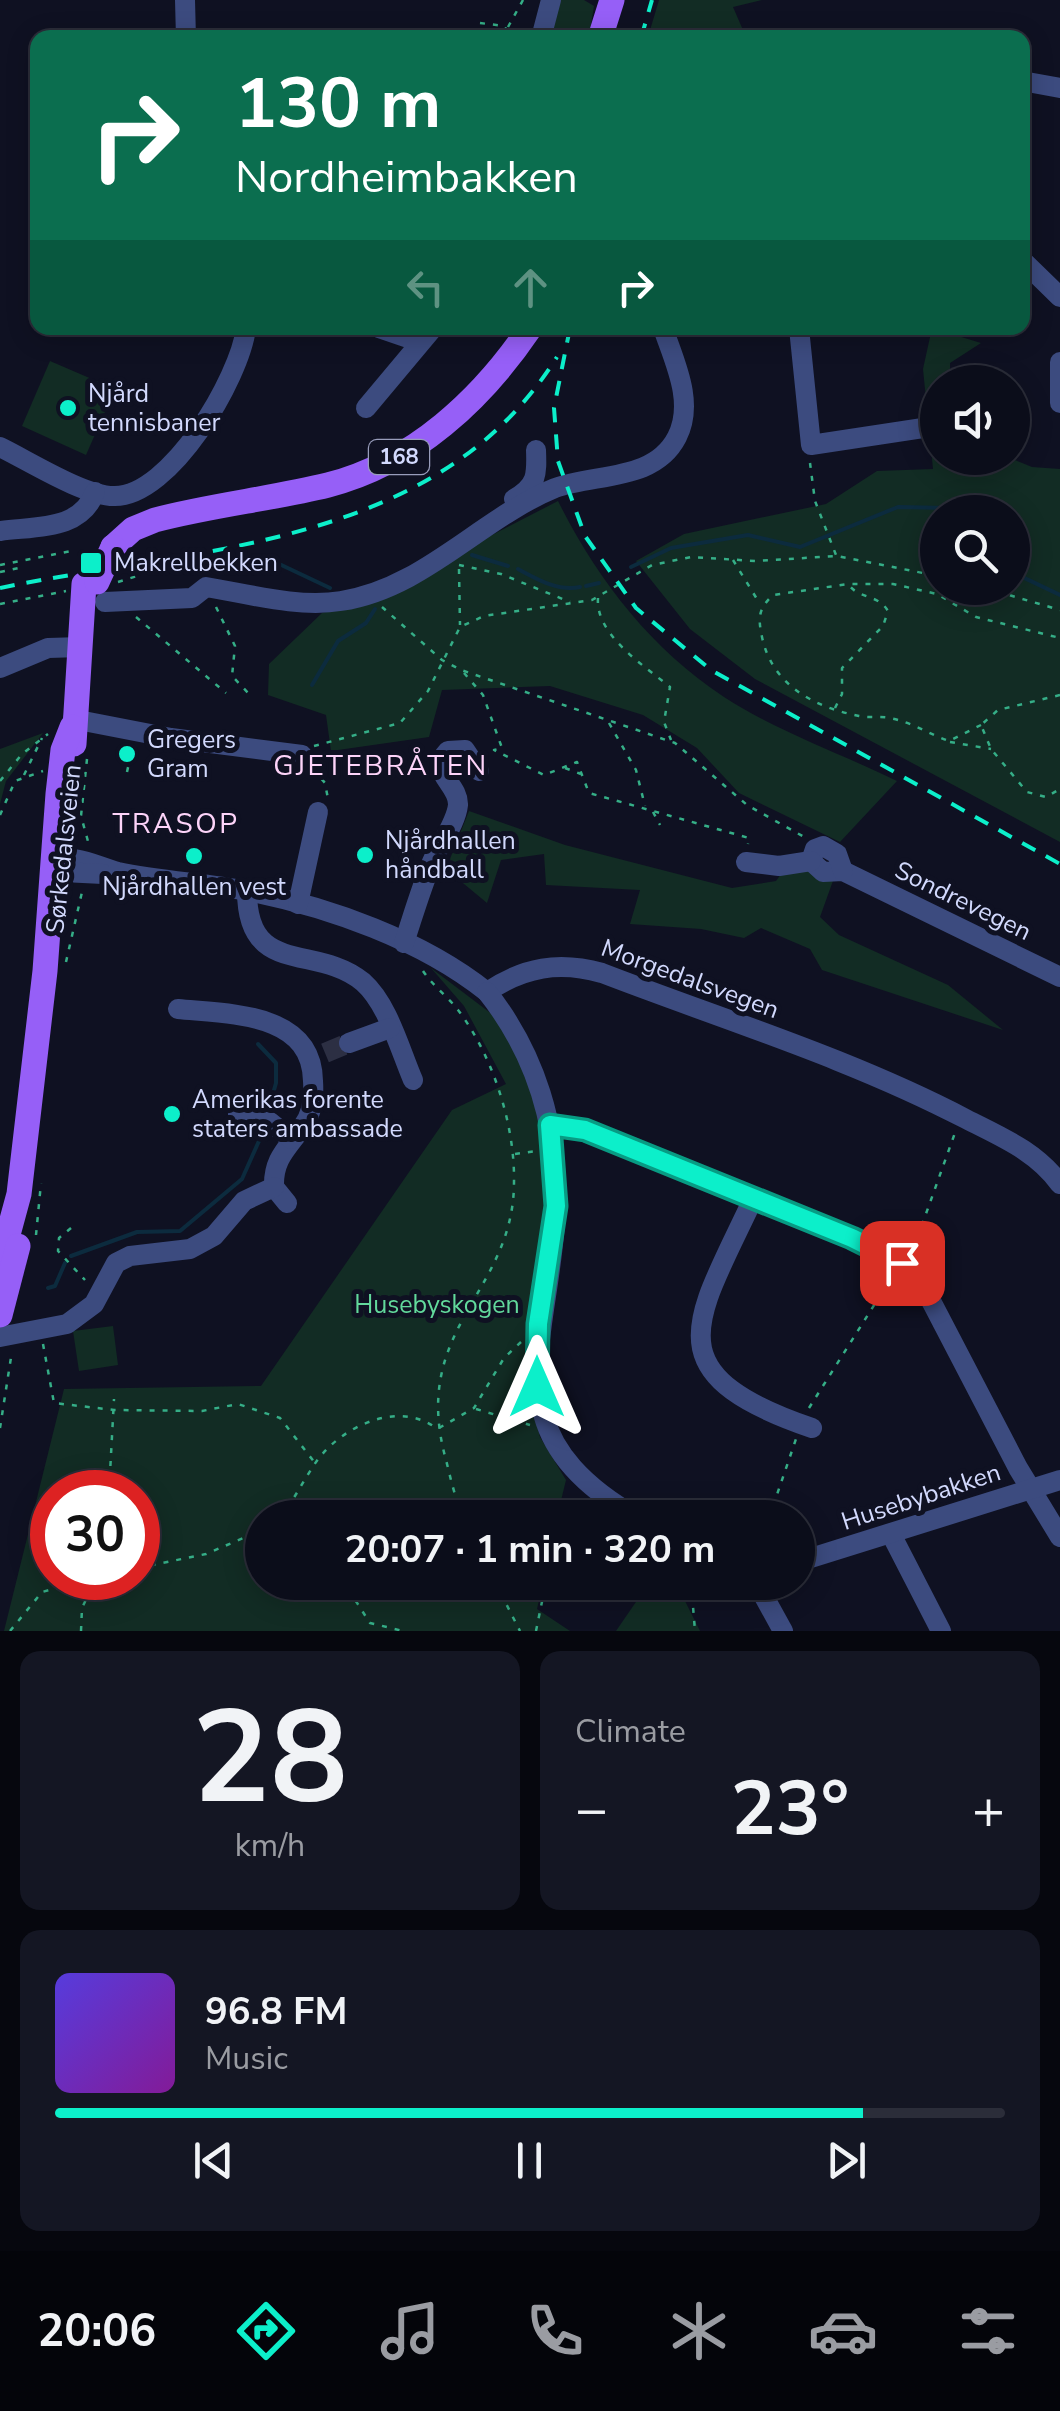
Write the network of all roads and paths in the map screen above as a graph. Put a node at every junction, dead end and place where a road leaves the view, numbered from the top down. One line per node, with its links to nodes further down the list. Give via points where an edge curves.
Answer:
1 (185, 0): 7 (street)
2 (523, 0): 6 (path)
3 (551, 0): 8 (street)
4 (612, 0): 9 (main road)
5 (480, 23): 6 (path)
6 (507, 28)
7 (186, 30)
8 (543, 30)
9 (603, 30)
10 (1030, 82): 11 (street)
11 (1060, 88)
12 (1030, 268): 13 (street)
13 (1060, 297)
14 (245, 335): 26 (street, via 225,393 160,476 130,495)
15 (427, 335): 21 (street)
16 (524, 335): 29 (main road, 168, via 461,409 398,457 328,485 140,511 111,528)
17 (665, 335): 27 (street, via 682,384 684,418 676,439 644,468 555,488)
18 (800, 335): 23 (street)
19 (1060, 362): 20 (street)
20 (1060, 403)
21 (366, 408)
22 (920, 428): 23 (street)
23 (811, 444): 31 (path, via 815,501)
24 (0, 447): 26 (street)
25 (536, 450): 27 (street, via 537,476 530,490 505,505)
26 (96, 492): 28 (street, via 75,520)
27 (511, 514): 44 (street)
28 (0, 531)
29 (95, 549): 32 (path); 43 (main road, Sørkedalsveien)
30 (33, 550): 32 (path)
31 (837, 556): 33 (path); 39 (path)
32 (34, 558): 35 (path)
33 (733, 560): 45 (path, via 692,557 652,565); 49 (path)
34 (177, 564): 42 (path)
35 (0, 565)
36 (23, 567): 38 (path)
37 (153, 571): 40 (path)
38 (0, 572)
39 (920, 572)
40 (126, 580)
41 (848, 584): 49 (path, via 772,595); 52 (path, via 875,581 937,594 976,618); 60 (path, via 888,611 883,626 842,668)
42 (206, 587): 43 (street, via 192,598); 44 (street, via 313,603); 59 (path, via 235,646 232,676)
43 (96, 592): 48 (path); 53 (main road, Sørkedalsveien, via 79,619); 57 (path)
44 (370, 595): 54 (path)
45 (598, 597): 47 (path); 65 (path, via 600,620 656,680 670,686 664,722)
46 (1030, 601): 50 (path)
47 (571, 602): 51 (path, via 484,616); 51 (path, via 460,565)
48 (0, 604)
49 (761, 606): 60 (path, via 771,664 789,686)
50 (1060, 610)
51 (460, 627): 54 (path)
52 (1060, 638)
53 (81, 644): 55 (street, via 48,648); 63 (main road, Sørkedalsveien)
54 (442, 660): 56 (path); 69 (path, via 400,723 318,742)
55 (0, 668)
56 (461, 670): 61 (path); 70 (path, via 483,695 502,748 494,750 544,774)
57 (226, 694)
58 (1060, 695): 62 (path, via 998,710)
59 (252, 697)
60 (834, 709): 66 (path, via 907,722)
61 (608, 722): 65 (path); 80 (path, via 636,770)
62 (981, 725): 66 (path); 67 (path)
63 (66, 726): 64 (path); 69 (street); 86 (main road, Sørkedalsveien)
64 (43, 736): 76 (path); 77 (path)
65 (672, 741): 84 (path, via 726,790 795,828)
66 (949, 741): 67 (path)
67 (990, 749): 79 (path, via 1027,792 1046,797)
68 (132, 752): 73 (path)
69 (307, 762): 81 (path, via 329,795)
70 (564, 767): 75 (path); 75 (path, via 577,762)
71 (54, 770): 76 (path)
72 (479, 771): 89 (street, via 465,750 448,751 441,759 457,808)
73 (127, 772)
74 (85, 774): 86 (path)
75 (582, 774): 80 (path, via 589,793)
76 (23, 777): 78 (path)
77 (0, 781): 78 (path)
78 (15, 781): 82 (path)
79 (1060, 788)
80 (649, 810): 83 (path); 85 (path, via 749,838)
81 (318, 812): 88 (street)
82 (0, 814)
83 (660, 825)
84 (814, 854): 85 (street, via 780,866); 91 (street, Sondrevegen, via 837,854 844,871)
85 (746, 862)
86 (67, 863): 87 (street); 103 (main road, Sørkedalsveien)
87 (247, 891): 88 (street); 94 (street, via 250,928 258,939 361,981)
88 (298, 904): 89 (street)
89 (404, 943): 92 (street)
90 (420, 967): 101 (path, via 468,1026 500,1095)
91 (1060, 978)
92 (487, 992): 98 (street, Morgedalsvegen, via 528,971 581,967 839,1058); 99 (street, via 526,1052)
93 (178, 1009): 100 (street, via 272,1022 317,1056 311,1109)
94 (390, 1028): 95 (street); 96 (street)
95 (349, 1043)
96 (413, 1080)
97 (238, 1115): 100 (street, via 270,1122)
98 (961, 1116): 102 (street, Morgedalsvegen, via 1032,1154); 106 (path, via 913,1250)
99 (551, 1136): 101 (path); 104 (street, via 585,1130); 110 (street, via 554,1234)
100 (291, 1140): 108 (street, via 276,1163 281,1195 244,1201 204,1242 116,1263)
101 (513, 1154): 117 (path, via 506,1236 445,1355)
102 (1060, 1184)
103 (12, 1196): 107 (main road, Sørkedalsveien); 109 (main road, Sørkedalsveien, via 18,1244)
104 (753, 1199): 106 (street); 116 (street, via 700,1316 700,1352 729,1388)
105 (71, 1228): 108 (path, via 59,1238 58,1251)
106 (902, 1263): 116 (path, via 828,1373); 122 (street, via 929,1297)
107 (0, 1264)
108 (98, 1297): 111 (street, via 67,1324)
109 (0, 1315)
110 (538, 1324): 114 (path, via 504,1358); 118 (street, via 537,1387)
111 (38, 1331): 112 (street); 115 (path, via 54,1403)
112 (0, 1337)
113 (114, 1398): 115 (path)
114 (474, 1408): 117 (path); 118 (path)
115 (114, 1410): 119 (path, via 238,1404 280,1418); 120 (path)
116 (806, 1426): 126 (path)
117 (438, 1428): 119 (path, via 405,1415 384,1417 362,1424); 124 (path)
118 (548, 1430): 125 (street, via 576,1472)
119 (315, 1463): 123 (path)
120 (110, 1470)
121 (1060, 1480): 122 (street, Husebybakken)
122 (1031, 1489): 127 (street, Husebybakken); 129 (street)
123 (292, 1500)
124 (460, 1500)
125 (614, 1500)
126 (776, 1500)
127 (891, 1534): 130 (street, Husebybakken); 146 (street)
128 (245, 1537): 131 (path)
129 (1060, 1537)
130 (815, 1557)
131 (160, 1563)
132 (35, 1600): 139 (path)
133 (86, 1600): 140 (path)
134 (355, 1600): 141 (path, via 370,1623)
135 (504, 1600): 142 (path)
136 (542, 1600): 143 (path)
137 (692, 1600): 144 (path)
138 (766, 1600): 145 (street)
139 (10, 1631)
140 (81, 1631)
141 (404, 1631)
142 (520, 1631)
143 (536, 1631)
144 (694, 1631)
145 (783, 1631)
146 (942, 1631)

